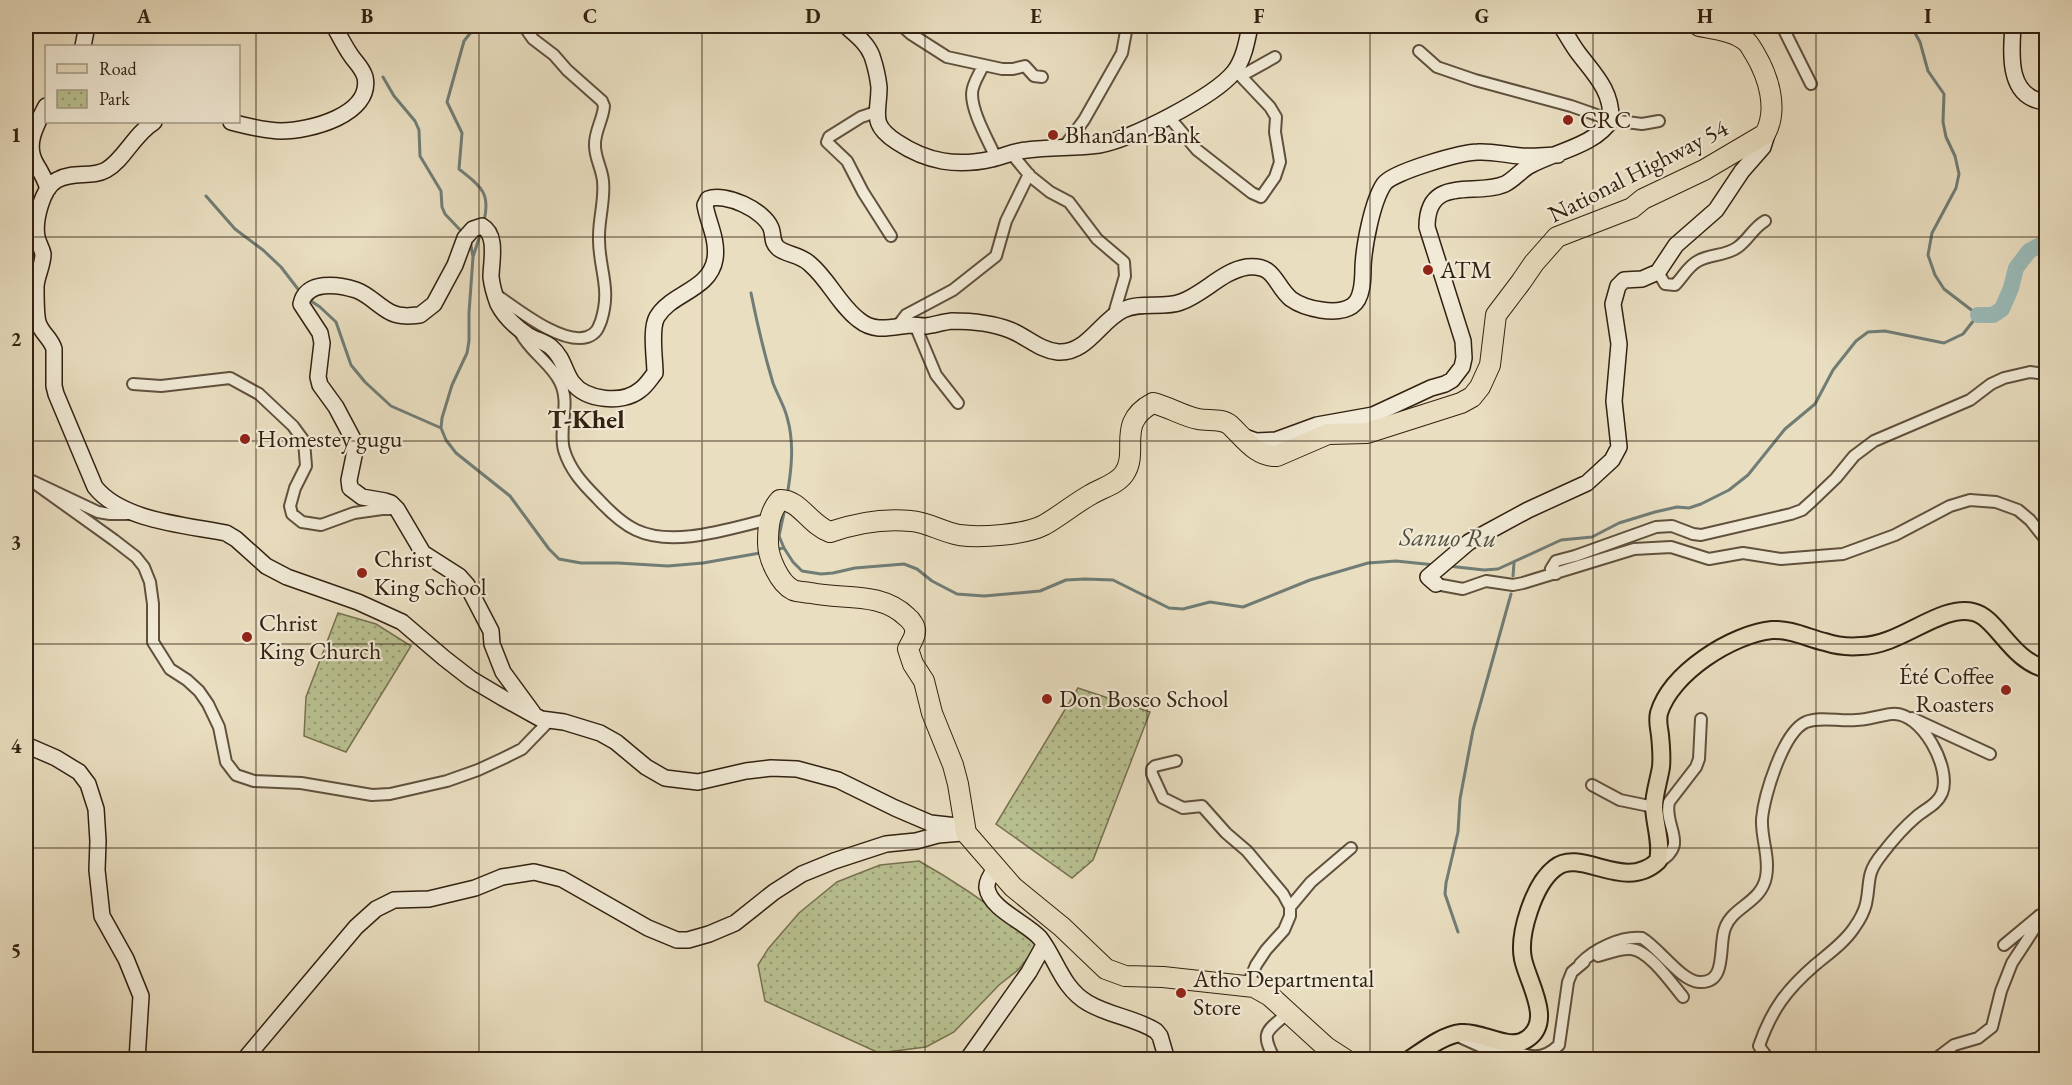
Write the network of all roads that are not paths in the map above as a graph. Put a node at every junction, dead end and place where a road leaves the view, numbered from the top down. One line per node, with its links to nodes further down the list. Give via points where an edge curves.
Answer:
1 (87, 26): 12 (street)
2 (334, 26): 26 (street, via 365,78 362,98 355,106 342,116 303,129 271,131)
3 (527, 26): 36 (street, via 533,39 604,106 594,147 603,180 598,238 606,306 598,330 573,339 532,320)
4 (846, 26): 21 (street, via 865,43 872,56 879,86)
5 (902, 26): 15 (street, via 938,53)
6 (1127, 26): 28 (street, via 1122,53)
7 (1250, 26): 16 (street)
8 (1561, 26): 23 (street, via 1604,86 1610,100)
9 (1699, 26): 27 (highway, via 1728,32 1748,42 1765,72)
10 (1782, 26): 18 (street)
11 (2013, 26): 19 (street, via 2012,70 2017,83 2024,93)
12 (83, 45)
13 (1419, 51): 23 (street, via 1437,67)
14 (1275, 57): 16 (street)
15 (983, 66): 17 (street, via 1025,66 1034,76); 30 (street, via 972,95 982,127)
16 (1238, 73): 22 (street); 22 (street, via 1276,117 1280,162 1261,197 1197,150)
17 (1042, 77)
18 (1811, 84)
19 (2046, 102)
20 (45, 108): 32 (street, via 34,130 31,153)
21 (876, 112): 30 (street, via 886,134 932,160 957,163); 34 (street, via 861,117 827,142 847,160)
22 (1169, 117): 28 (street, via 1101,145)
23 (1611, 120): 24 (street, via 1642,124); 29 (street, via 1594,136)
24 (1659, 121)
25 (152, 123): 32 (street, via 108,169 56,180)
26 (235, 123)
27 (1770, 125): 35 (street, via 1763,147 1716,210 1676,245); 44 (highway, National Highway 54, via 1765,134 1632,208 1557,237 1496,315 1490,365 1472,397 1367,433 1328,434 1276,456 1268,456)
28 (1064, 147): 30 (street)
29 (1558, 154): 37 (street, via 1472,152 1391,178 1385,183 1372,218 1365,243 1360,295 1350,308 1329,310 1299,303 1285,292 1275,275 1265,269 1246,267 1181,302 1122,310); 44 (street, via 1530,165 1504,184 1454,190 1429,209 1427,227 1463,341 1462,367 1452,380 1373,415 1317,425 1276,440 1256,441)
30 (1003, 155): 31 (street)
31 (1029, 174): 37 (street, via 1069,202 1097,238 1124,262 1125,276); 40 (street, via 1009,213 996,256 952,290 906,315)
32 (48, 189): 47 (street, via 36,223 43,253 36,286 39,324 54,349 56,394 95,487 102,496)
33 (1765, 221): 35 (street, via 1737,248 1699,260 1675,285 1665,284)
34 (891, 236)
35 (1658, 272): 51 (street, via 1642,279 1624,280 1614,294 1619,344 1614,401 1617,454 1587,483 1469,542 1428,577)
36 (495, 294): 39 (street, via 501,310); 46 (street, via 489,232 477,226 468,235 434,304 420,315 390,312 357,290 339,287 318,285 303,296 301,304 322,342 320,385 353,439 350,488 362,497 385,501)
37 (1112, 320): 38 (street, via 1075,350 1059,352 1041,348 1011,330 982,322)
38 (915, 325): 40 (street); 43 (street, via 936,375)
39 (518, 327): 40 (street, via 549,346 573,382 587,394 611,398 639,391 655,373 657,317 711,272 716,246 705,205 714,197 746,205 759,214 771,227 775,246 812,265 858,320 868,327); 48 (street, via 561,383 565,408 561,431 567,460 584,486 622,521 652,536 671,537)
40 (896, 328)
41 (2046, 374): 50 (street, via 2030,372 2004,378 1970,400 1874,441 1797,512 1701,535 1672,526 1656,527 1556,561 1551,569)
42 (133, 384): 46 (street, via 161,386 230,378 259,394 304,441 306,466 290,506 292,514 302,522 321,525 354,513)
43 (957, 403)
44 (1237, 435): 48 (highway, National Highway 54, via 1229,424 1198,419 1153,403 1141,410 1134,422 1125,473 1115,483 1043,526 998,536 959,535 914,521 891,520 875,520 830,532 814,524 788,500 780,500)
45 (29, 480): 47 (street, via 98,512); 56 (street, via 114,540 144,567 153,604 153,642 170,669 199,691 208,704 219,727 226,762 236,775 254,781 390,794 447,781 504,758 522,749)
46 (397, 509): 53 (street, via 423,553 468,585 491,631 502,672)
47 (135, 514): 53 (street, via 226,533 266,566 287,577 402,622 471,679)
48 (770, 519): 62 (highway, via 771,563 792,590 882,601 900,610 915,628 908,649 912,664 924,681 953,765)
49 (2046, 540): 50 (street, via 2018,510 1996,502 1970,500 1843,554 1781,559 1743,552 1709,559 1671,547 1634,549)
50 (1556, 573): 51 (street, via 1513,585 1486,581 1463,589)
51 (1436, 584)
52 (2046, 669): 61 (main road, via 2024,660 1984,618 1969,611 1944,615 1889,641 1863,646 1834,644 1788,631 1760,632 1712,654 1680,679 1668,695 1657,723 1661,755)
53 (533, 713): 56 (street)
54 (1897, 714): 58 (street, via 1916,718); 70 (street, via 1806,722 1786,744 1764,803 1762,831 1767,860 1763,888 1726,924 1721,937 1720,969 1713,979 1691,980 1642,938 1599,949); 83 (street, via 1917,726 1934,746 1945,773 1942,792 1873,865 1866,906 1854,929 1791,987 1771,1015 1759,1046)
55 (1701, 719): 64 (street, via 1696,767 1669,802 1674,845 1667,857)
56 (550, 720): 62 (street, via 600,733 665,778 698,782 746,771 797,769 838,780 930,823)
57 (26, 745): 75 (street, via 79,772 88,784 96,809 102,916 141,996)
58 (1990, 754)
59 (1176, 761): 66 (street, via 1152,769 1163,798 1183,808 1202,806 1207,810 1247,851)
60 (1592, 785): 61 (street, via 1620,800)
61 (1654, 807): 64 (main road, via 1660,844)
62 (966, 830): 65 (highway); 76 (street, via 886,844 834,861 802,874 735,923 688,940 677,940 648,928 562,879 534,872 502,876 429,900 394,900 376,909 356,927)
63 (1351, 848): 66 (street, via 1311,882)
64 (1657, 863): 74 (main road, via 1629,873 1576,862 1564,862 1553,869 1540,887 1522,938 1523,959 1540,1019 1535,1033 1516,1044)
65 (996, 868): 68 (street, via 986,888 990,896); 71 (highway, via 1106,969 1125,976)
66 (1290, 907): 71 (street, via 1284,930 1256,965 1251,978)
67 (2046, 910): 69 (street); 84 (street, via 2012,963 1992,1027)
68 (1044, 945): 77 (street); 78 (street, via 1073,993 1088,1004 1156,1031)
69 (2004, 945)
70 (1580, 964): 72 (street, via 1621,950 1638,951 1654,963); 74 (street, via 1568,981 1559,1045 1548,1055 1524,1054)
71 (1254, 987): 73 (highway)
72 (1683, 997)
73 (1288, 1013): 79 (street, via 1268,1030 1266,1037); 80 (highway, via 1326,1047)
74 (1463, 1034): 81 (main road); 82 (street)
75 (137, 1059)
76 (244, 1059)
77 (968, 1059)
78 (1167, 1059)
79 (1275, 1059)
80 (1346, 1059)
81 (1409, 1059)
82 (1511, 1059)
83 (1769, 1059)
84 (1935, 1059)

